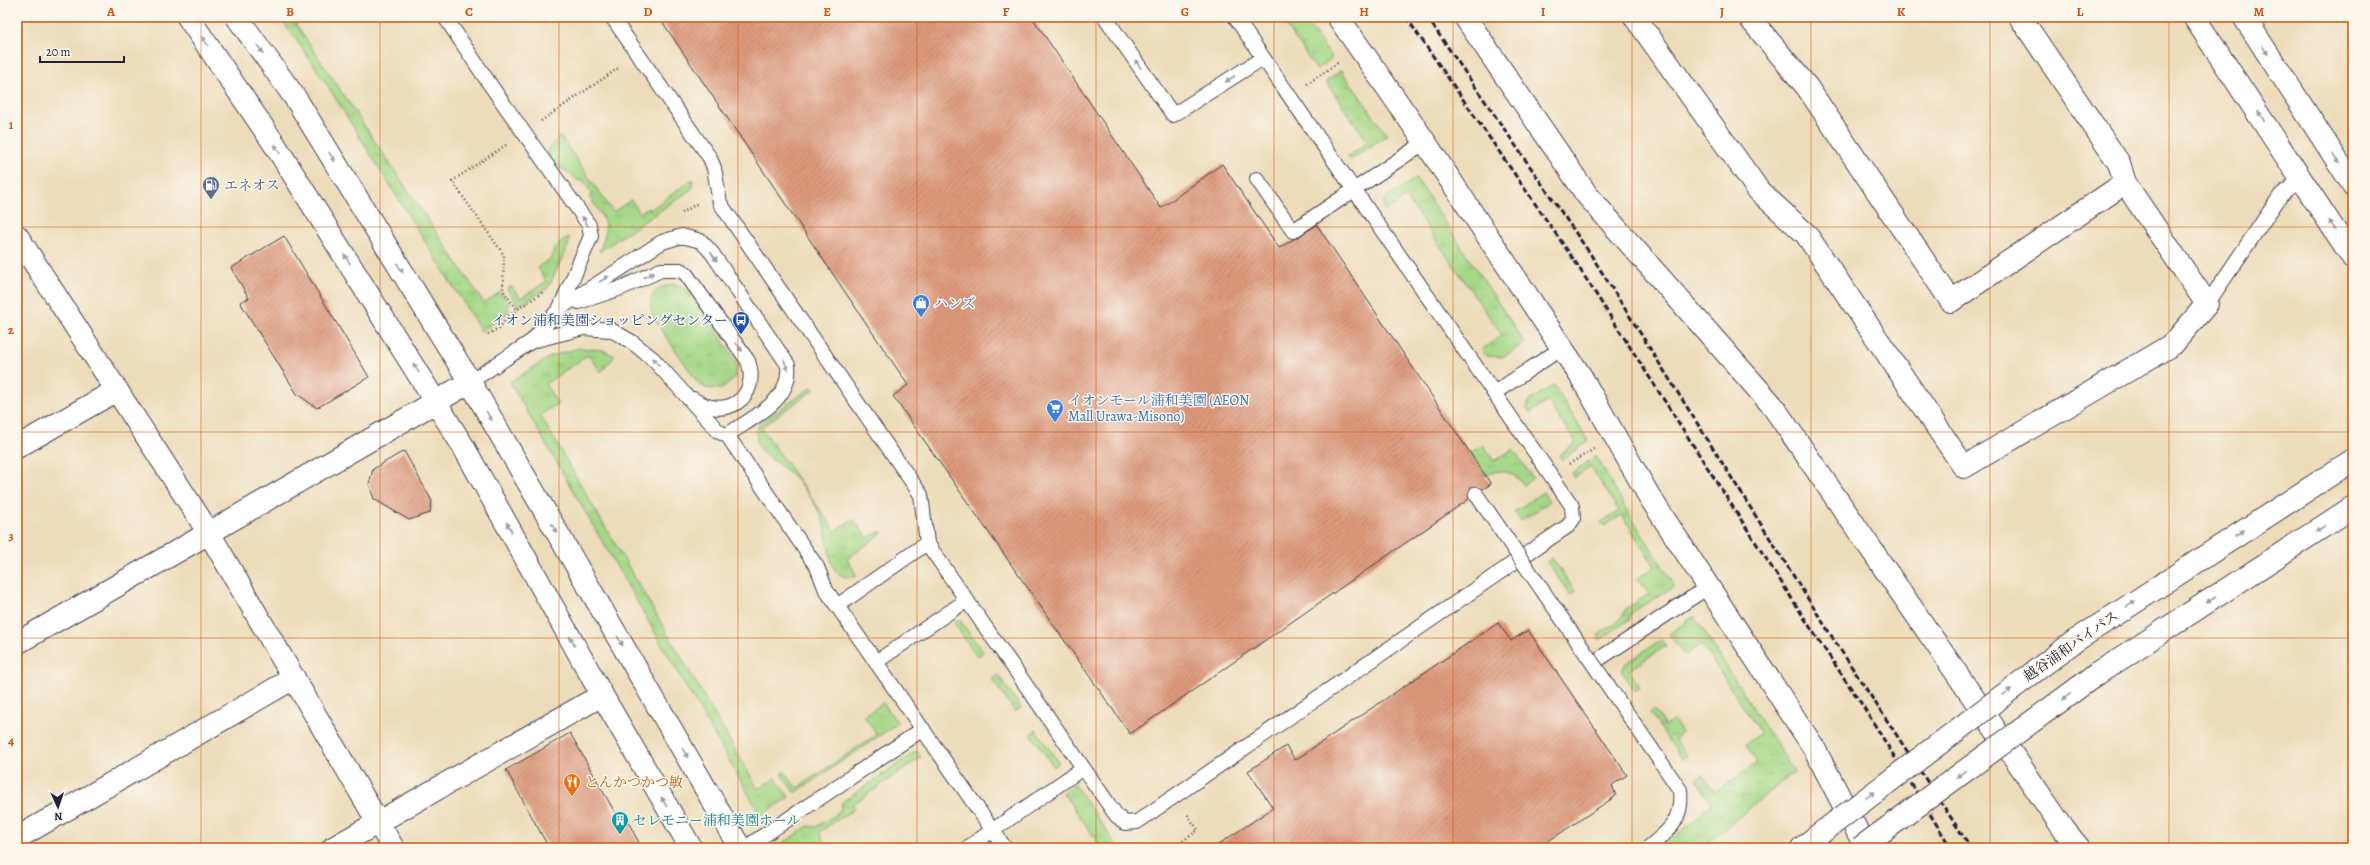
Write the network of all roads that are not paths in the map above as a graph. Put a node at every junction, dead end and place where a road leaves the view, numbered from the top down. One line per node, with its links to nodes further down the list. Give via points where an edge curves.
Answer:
1 (188, 17): 31 (main road, one-way to 1, via 275,145)
2 (237, 17): 27 (main road, one-way to 27, via 296,98)
3 (445, 17): 24 (lane, one-way to 3, via 591,236 589,225)
4 (612, 17): 38 (lane, via 710,158 720,203 922,495)
5 (1105, 17): 14 (lane, one-way to 5, via 1173,115)
6 (1235, 17): 14 (lane)
7 (1338, 17): 15 (main road)
8 (1465, 17): 63 (main road, via 1587,195 1772,405)
9 (1634, 17): 23 (main road, via 1759,191 1806,234 1964,467 2173,344)
10 (1749, 17): 18 (main road, via 1806,87 1951,300)
11 (2020, 17): 18 (main road, via 2120,163)
12 (2194, 17): 16 (main road, one-way to 12)
13 (2244, 17): 19 (main road, one-way to 19)
14 (1263, 58): 20 (lane)
15 (1425, 142): 20 (lane); 26 (main road)
16 (2302, 178): 22 (main road, one-way to 16); 23 (lane, via 2281,195)
17 (1257, 179): 20 (lane, via 1293,231)
18 (2126, 183): 23 (main road)
19 (2353, 185)
20 (1353, 189): 30 (lane)
21 (18, 240): 28 (main road)
22 (2353, 258)
23 (2207, 304)
24 (560, 308): 25 (lane); 29 (lane, one-way to 29, via 621,288 661,270 680,270 686,274 748,361 753,374 745,395 726,408 714,409 700,404); 32 (lane, one-way to 32, via 662,242 682,236 701,241 712,252 788,365 789,377 785,389 777,400)
25 (532, 341): 27 (lane); 29 (lane, one-way to 25, via 653,359 632,342 611,330 584,328)
26 (1562, 348): 30 (lane); 39 (main road, via 1649,496)
27 (470, 382): 31 (main road); 56 (main road, one-way to 56)
28 (117, 390): 33 (main road); 37 (main road)
29 (683, 391): 32 (lane, via 719,432)
30 (1494, 393): 48 (lane, via 1572,506 1573,519 1568,526 1137,822 1125,822 1116,816)
31 (437, 402): 37 (main road); 46 (main road, one-way to 31)
32 (727, 434): 41 (lane, via 816,567 826,590)
33 (17, 447)
34 (2353, 460): 52 (main road, 越谷浦和バイパス, one-way to 34, bridge, via 2075,640)
35 (1476, 494): 44 (lane, bridge)
36 (2353, 507): 61 (main road, one-way to 61, bridge, via 2097,674)
37 (209, 533): 42 (main road); 45 (main road)
38 (927, 543): 40 (lane); 41 (lane)
39 (1708, 587): 44 (lane); 62 (main road, via 1814,748)
40 (967, 600): 43 (lane); 48 (lane)
41 (837, 606): 43 (lane)
42 (17, 643)
43 (876, 662): 47 (lane)
44 (1593, 663): 60 (lane, bridge, via 1680,790 1682,805 1677,819 1670,830)
45 (294, 678): 49 (main road); 51 (main road)
46 (602, 695): 49 (main road); 55 (main road, one-way to 46)
47 (923, 730): 50 (lane); 57 (lane)
48 (1083, 768): 50 (lane)
49 (378, 822): 53 (main road); 54 (main road)
50 (992, 830): 58 (lane); 59 (lane)
51 (17, 838)
52 (1809, 842)
53 (333, 848)
54 (393, 848)
55 (691, 848)
56 (740, 848)
57 (745, 848)
58 (967, 848)
59 (1005, 848)
60 (1648, 848)
61 (1860, 848)
62 (1866, 848)
63 (2079, 848)

